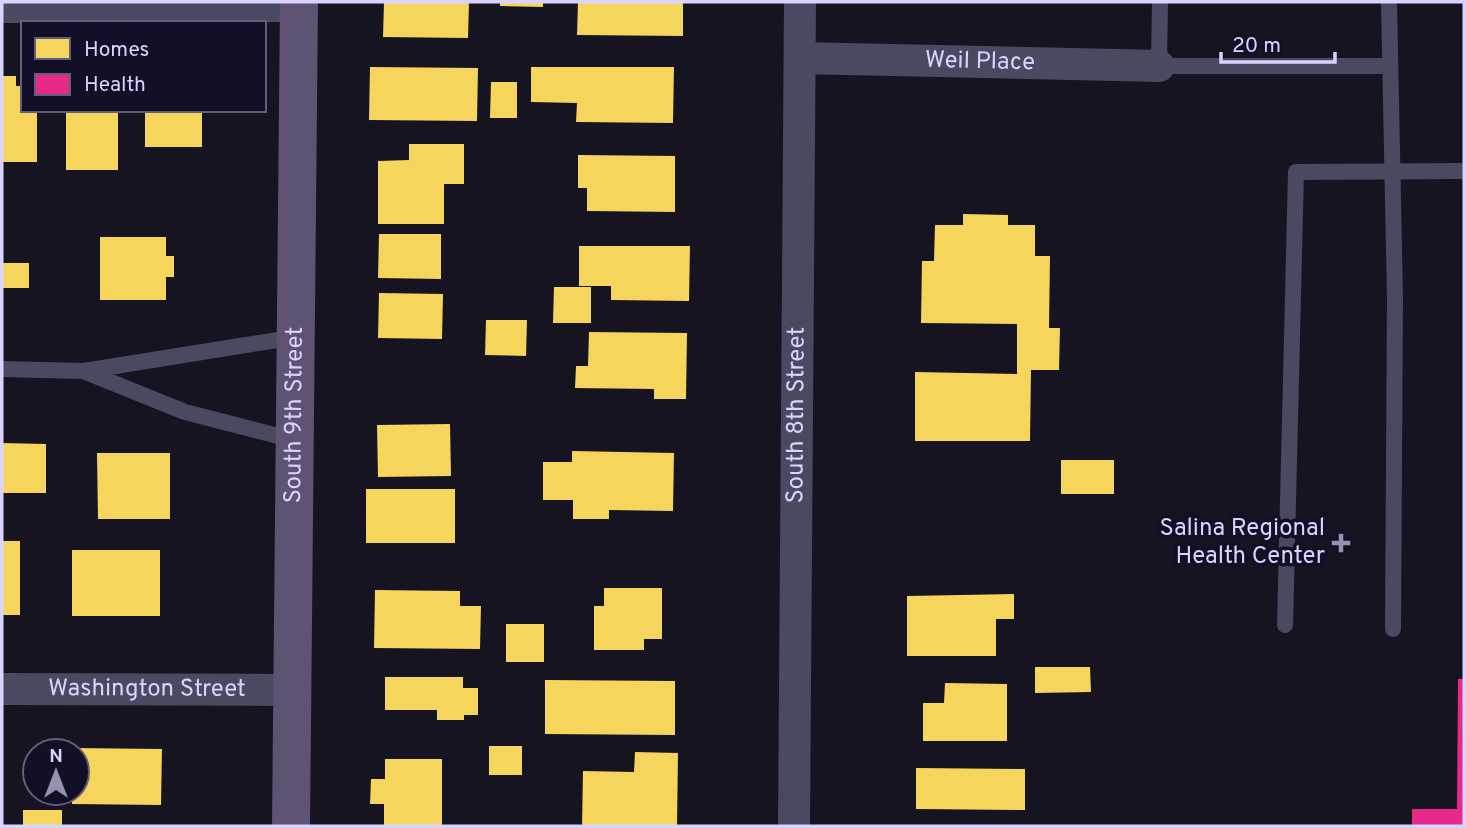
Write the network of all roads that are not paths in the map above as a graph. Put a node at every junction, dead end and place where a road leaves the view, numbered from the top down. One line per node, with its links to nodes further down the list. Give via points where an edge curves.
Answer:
1 (800, 2): 6 (street, South 8th Street)
2 (1160, 2): 7 (lane)
3 (1389, 2): 8 (lane)
4 (299, 4): 5 (street); 11 (main road, South 9th Street)
5 (2, 7)
6 (800, 58): 7 (street, Weil Place); 20 (street, South 8th Street)
7 (1160, 66): 8 (lane)
8 (1389, 66): 9 (lane)
9 (1393, 171): 10 (lane); 15 (lane, via 1296,172); 16 (lane)
10 (1464, 171)
11 (296, 338): 13 (lane); 14 (main road, South 9th Street)
12 (2, 369): 13 (lane)
13 (84, 371): 14 (lane, via 185,412)
14 (295, 440): 18 (main road, South 9th Street)
15 (1285, 625)
16 (1393, 629)
17 (2, 689): 18 (street, Washington Street)
18 (293, 690): 19 (main road, South 9th Street)
19 (291, 826)
20 (794, 826)

